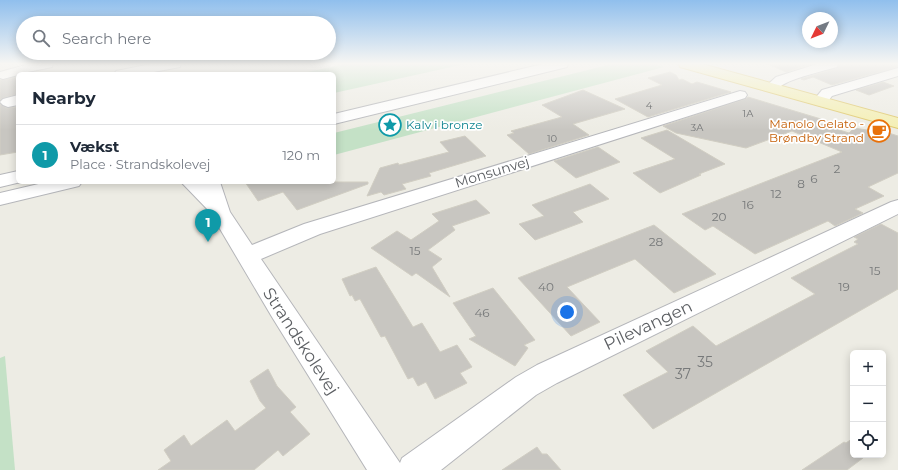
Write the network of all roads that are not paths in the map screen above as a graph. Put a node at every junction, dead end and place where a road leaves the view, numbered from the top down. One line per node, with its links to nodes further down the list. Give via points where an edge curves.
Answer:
1 (416, 86): 8 (street)
2 (471, 86): 9 (street)
3 (768, 86): 5 (main road)
4 (851, 86): 7 (street, via 827,93)
5 (772, 87): 7 (main road)
6 (740, 95): 19 (street, Monsunvej, via 312,229)
7 (821, 101): 10 (main road)
8 (342, 103)
9 (336, 119)
10 (898, 123)
11 (16, 177): 12 (street)
12 (0, 181)
13 (64, 184): 16 (street)
14 (193, 184): 18 (street, Strandskolevej)
15 (211, 184): 18 (street, Strandskolevej)
16 (0, 199)
17 (898, 206): 20 (street, Pilevangen, via 547,374)
18 (220, 212): 19 (street, Strandskolevej)
19 (248, 256): 20 (street, Strandskolevej, via 290,325)
20 (392, 469)

